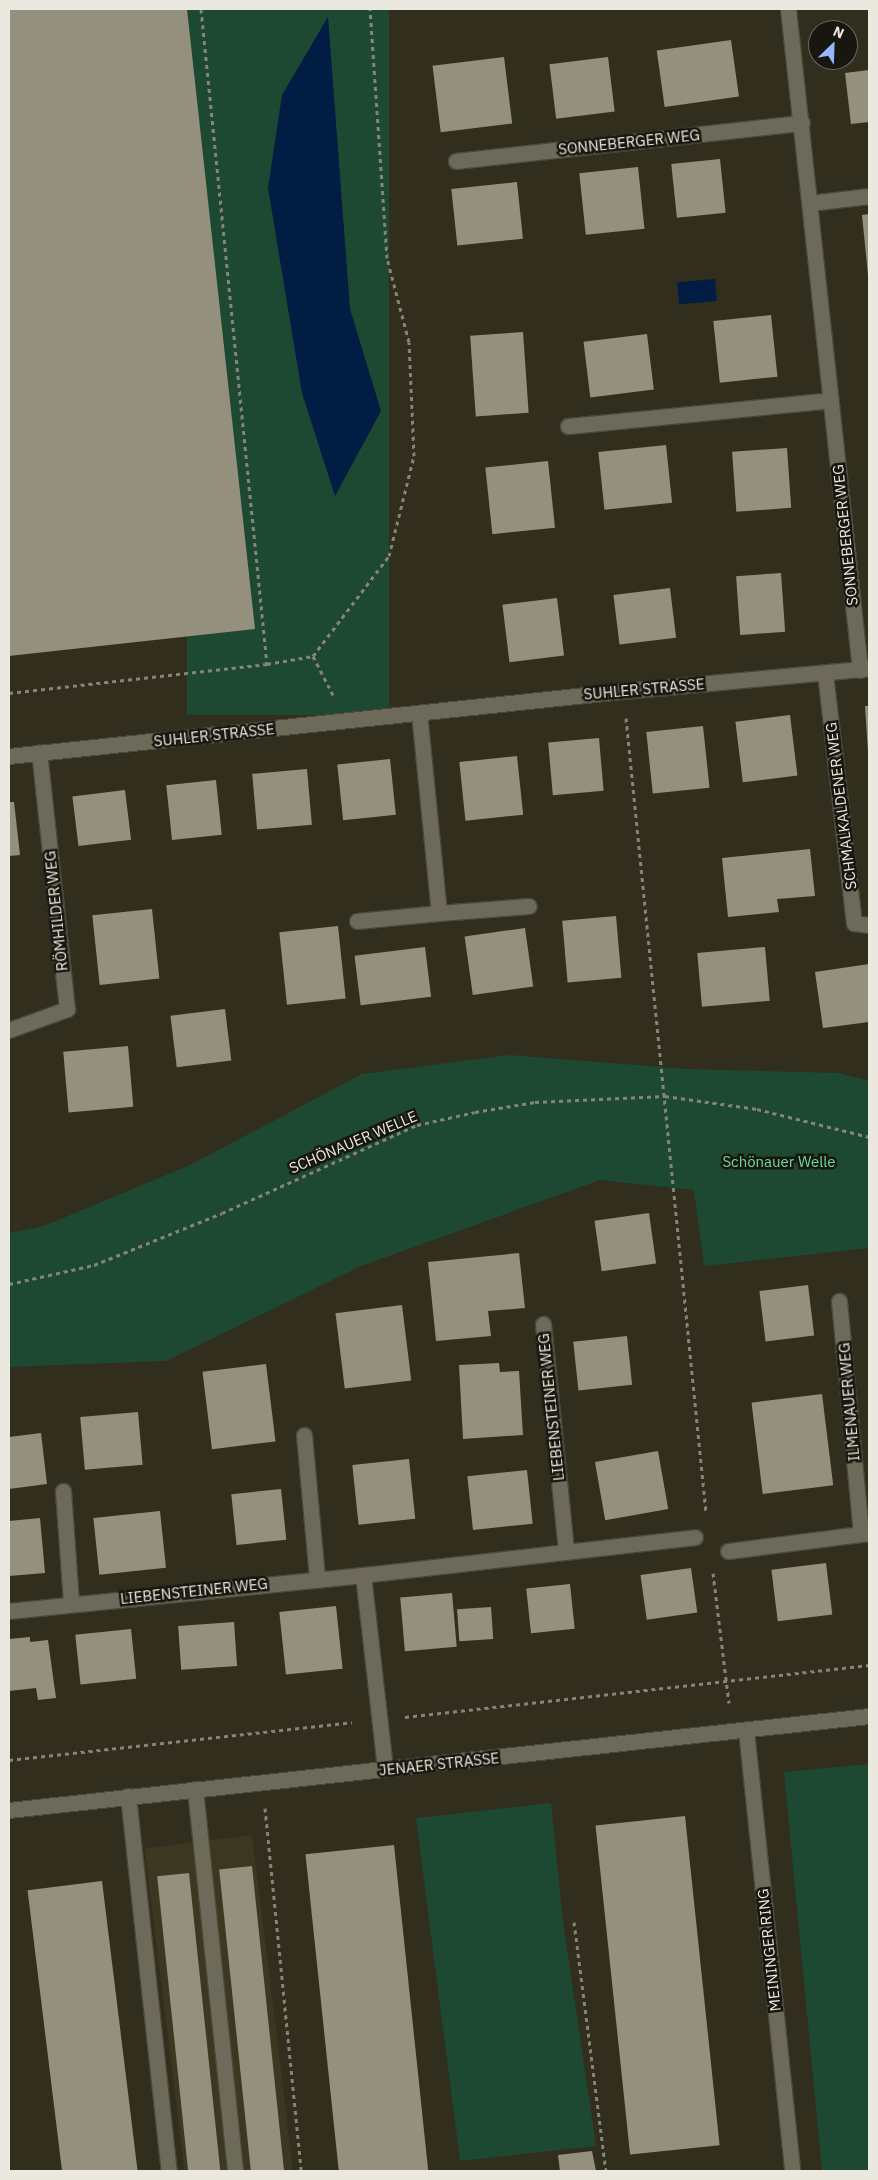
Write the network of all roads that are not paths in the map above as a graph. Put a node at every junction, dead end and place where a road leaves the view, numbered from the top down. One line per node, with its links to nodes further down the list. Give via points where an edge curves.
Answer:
1 (788, 9): 2 (street, SONNEBERGER WEG)
2 (802, 123): 3 (street, SONNEBERGER WEG); 5 (street, SONNEBERGER WEG)
3 (456, 161)
4 (869, 196): 5 (street)
5 (810, 203): 6 (street, SONNEBERGER WEG)
6 (831, 400): 7 (street); 8 (street, SONNEBERGER WEG)
7 (568, 426)
8 (864, 669): 9 (street, SUHLER STRASSE)
9 (825, 673): 10 (street, SUHLER STRASSE); 16 (street, SCHMALKALDENER WEG, via 854,923)
10 (419, 713): 11 (street, SUHLER STRASSE); 14 (street)
11 (39, 753): 12 (street, SUHLER STRASSE); 17 (street, RÖMHILDER WEG, via 67,1009)
12 (9, 756)
13 (529, 906): 14 (street)
14 (439, 913): 15 (street)
15 (357, 921)
16 (869, 925)
17 (9, 1030)
18 (839, 1301): 22 (street, ILMENAUER WEG)
19 (543, 1324): 24 (street, LIEBENSTEINER WEG)
20 (304, 1436): 27 (street)
21 (63, 1491): 28 (street)
22 (865, 1533): 25 (street, ILMENAUER WEG)
23 (695, 1537): 24 (street, LIEBENSTEINER WEG)
24 (566, 1550): 26 (street, LIEBENSTEINER WEG)
25 (728, 1551)
26 (363, 1575): 27 (street, LIEBENSTEINER WEG); 32 (street)
27 (317, 1579): 28 (street, LIEBENSTEINER WEG)
28 (71, 1603): 29 (street, LIEBENSTEINER WEG)
29 (9, 1611)
30 (869, 1716): 31 (street, JENAER STRASSE)
31 (739, 1730): 32 (street, JENAER STRASSE); 38 (street, MEININGER RING)
32 (385, 1770): 33 (street, JENAER STRASSE)
33 (195, 1789): 34 (street, JENAER STRASSE); 37 (street)
34 (128, 1796): 35 (street, JENAER STRASSE); 36 (street)
35 (9, 1810)
36 (169, 2171)
37 (235, 2171)
38 (792, 2171)

